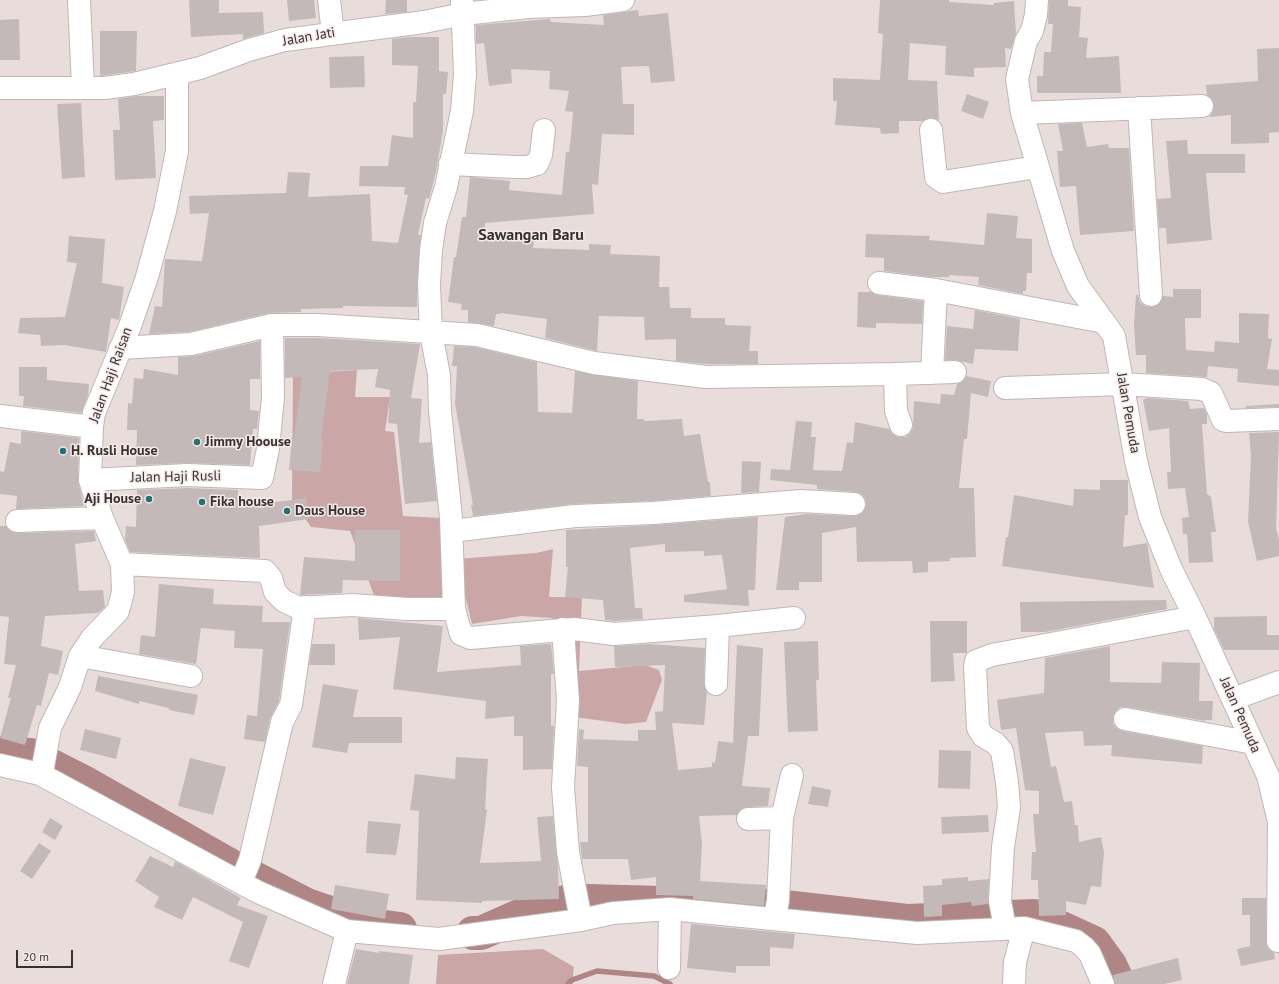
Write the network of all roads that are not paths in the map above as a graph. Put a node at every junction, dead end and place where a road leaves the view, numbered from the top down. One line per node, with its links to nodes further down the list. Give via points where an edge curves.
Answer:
1 (79, 0): 8 (street)
2 (329, 0): 6 (street)
3 (623, 0): 5 (street, Jalan Jati, via 585,5)
4 (1037, 0): 12 (street, Jalan Pemuda, via 1036,15 1032,31 1026,41 1018,79)
5 (462, 7): 6 (street, Jalan Jati, via 424,22); 15 (street, via 462,111)
6 (333, 33): 7 (street, Jalan Jati, via 285,40)
7 (177, 74): 8 (street, Jalan Jati, via 134,84 105,88); 23 (street, Jalan Haji Raisan, via 177,151 165,211 147,278)
8 (83, 87): 9 (street, Jalan Jati)
9 (0, 88)
10 (1202, 106): 11 (street)
11 (1139, 108): 12 (street); 19 (street)
12 (1022, 113): 16 (street, Jalan Pemuda)
13 (544, 130): 15 (street, via 541,155 537,164 515,167)
14 (932, 130): 16 (street, via 936,178 943,182)
15 (450, 164): 22 (street, via 431,250)
16 (1038, 167): 20 (street, Jalan Pemuda, via 1063,251 1078,286)
17 (879, 283): 18 (street)
18 (936, 290): 20 (street); 25 (street)
19 (1151, 295)
20 (1104, 322): 27 (street, Jalan Pemuda, via 1114,336)
21 (272, 325): 22 (street, via 318,325); 23 (street, via 191,344); 33 (street, Jalan Haji Rusli, via 273,397 268,450 262,478 187,475)
22 (431, 333): 26 (street, via 477,335 594,363 706,376); 37 (street, via 439,375 440,412)
23 (120, 348): 32 (street, Jalan Haji Raisan, via 94,413)
24 (955, 372): 25 (street)
25 (932, 373): 26 (street)
26 (895, 374): 31 (street, via 896,411)
27 (1123, 384): 28 (street); 30 (street, via 1207,390 1211,393 1223,420 1227,421); 41 (street, Jalan Pemuda, via 1136,461 1150,518)
28 (1005, 388)
29 (0, 416): 32 (street)
30 (1279, 419)
31 (901, 425)
32 (92, 427): 33 (street, Jalan Haji Raisan)
33 (90, 480): 35 (street, Jalan Haji Raisan)
34 (854, 504): 37 (street, via 801,501 669,512 575,516)
35 (102, 518): 36 (street); 38 (street, Jalan Haji Raisan)
36 (17, 521)
37 (452, 531): 40 (street)
38 (122, 564): 39 (street, via 265,571 271,578 275,592 284,602 299,608); 45 (street, Jalan Haji Raisan, via 124,592 118,611 92,638)
39 (305, 607): 40 (street, via 352,605); 58 (street, via 291,705 282,722)
40 (454, 609): 44 (street, via 460,634 470,638)
41 (1195, 617): 49 (street, Jalan Pemuda); 62 (street, via 992,655 976,661 978,728 983,736 999,746 1002,751 1007,782 1009,807 1003,847)
42 (794, 618): 43 (street)
43 (718, 626): 44 (street, via 614,634); 48 (street)
44 (563, 629): 59 (street, via 568,701 563,787 568,852)
45 (80, 656): 46 (street); 53 (street, Jalan Haji Raisan, via 70,687 50,728)
46 (191, 676)
47 (1279, 682): 49 (street)
48 (716, 684)
49 (1234, 699): 51 (street, Jalan Pemuda)
50 (1125, 719): 51 (street)
51 (1253, 743): 57 (street, Jalan Pemuda, via 1268,776)
52 (0, 765): 53 (street)
53 (42, 771): 58 (street)
54 (792, 775): 55 (street)
55 (782, 818): 56 (street); 61 (street)
56 (748, 819)
57 (1279, 822): 64 (street, Jalan Pemuda)
58 (245, 875): 63 (street)
59 (579, 907): 60 (street, via 613,913); 63 (street, via 439,939)
60 (670, 909): 61 (street); 65 (street)
61 (777, 910): 62 (street, via 917,933)
62 (1008, 920): 67 (street, via 1016,962); 68 (street, via 1076,941 1090,954)
63 (347, 932): 66 (street)
64 (1278, 940)
65 (669, 968)
66 (334, 984)
67 (1014, 984)
68 (1103, 984)

